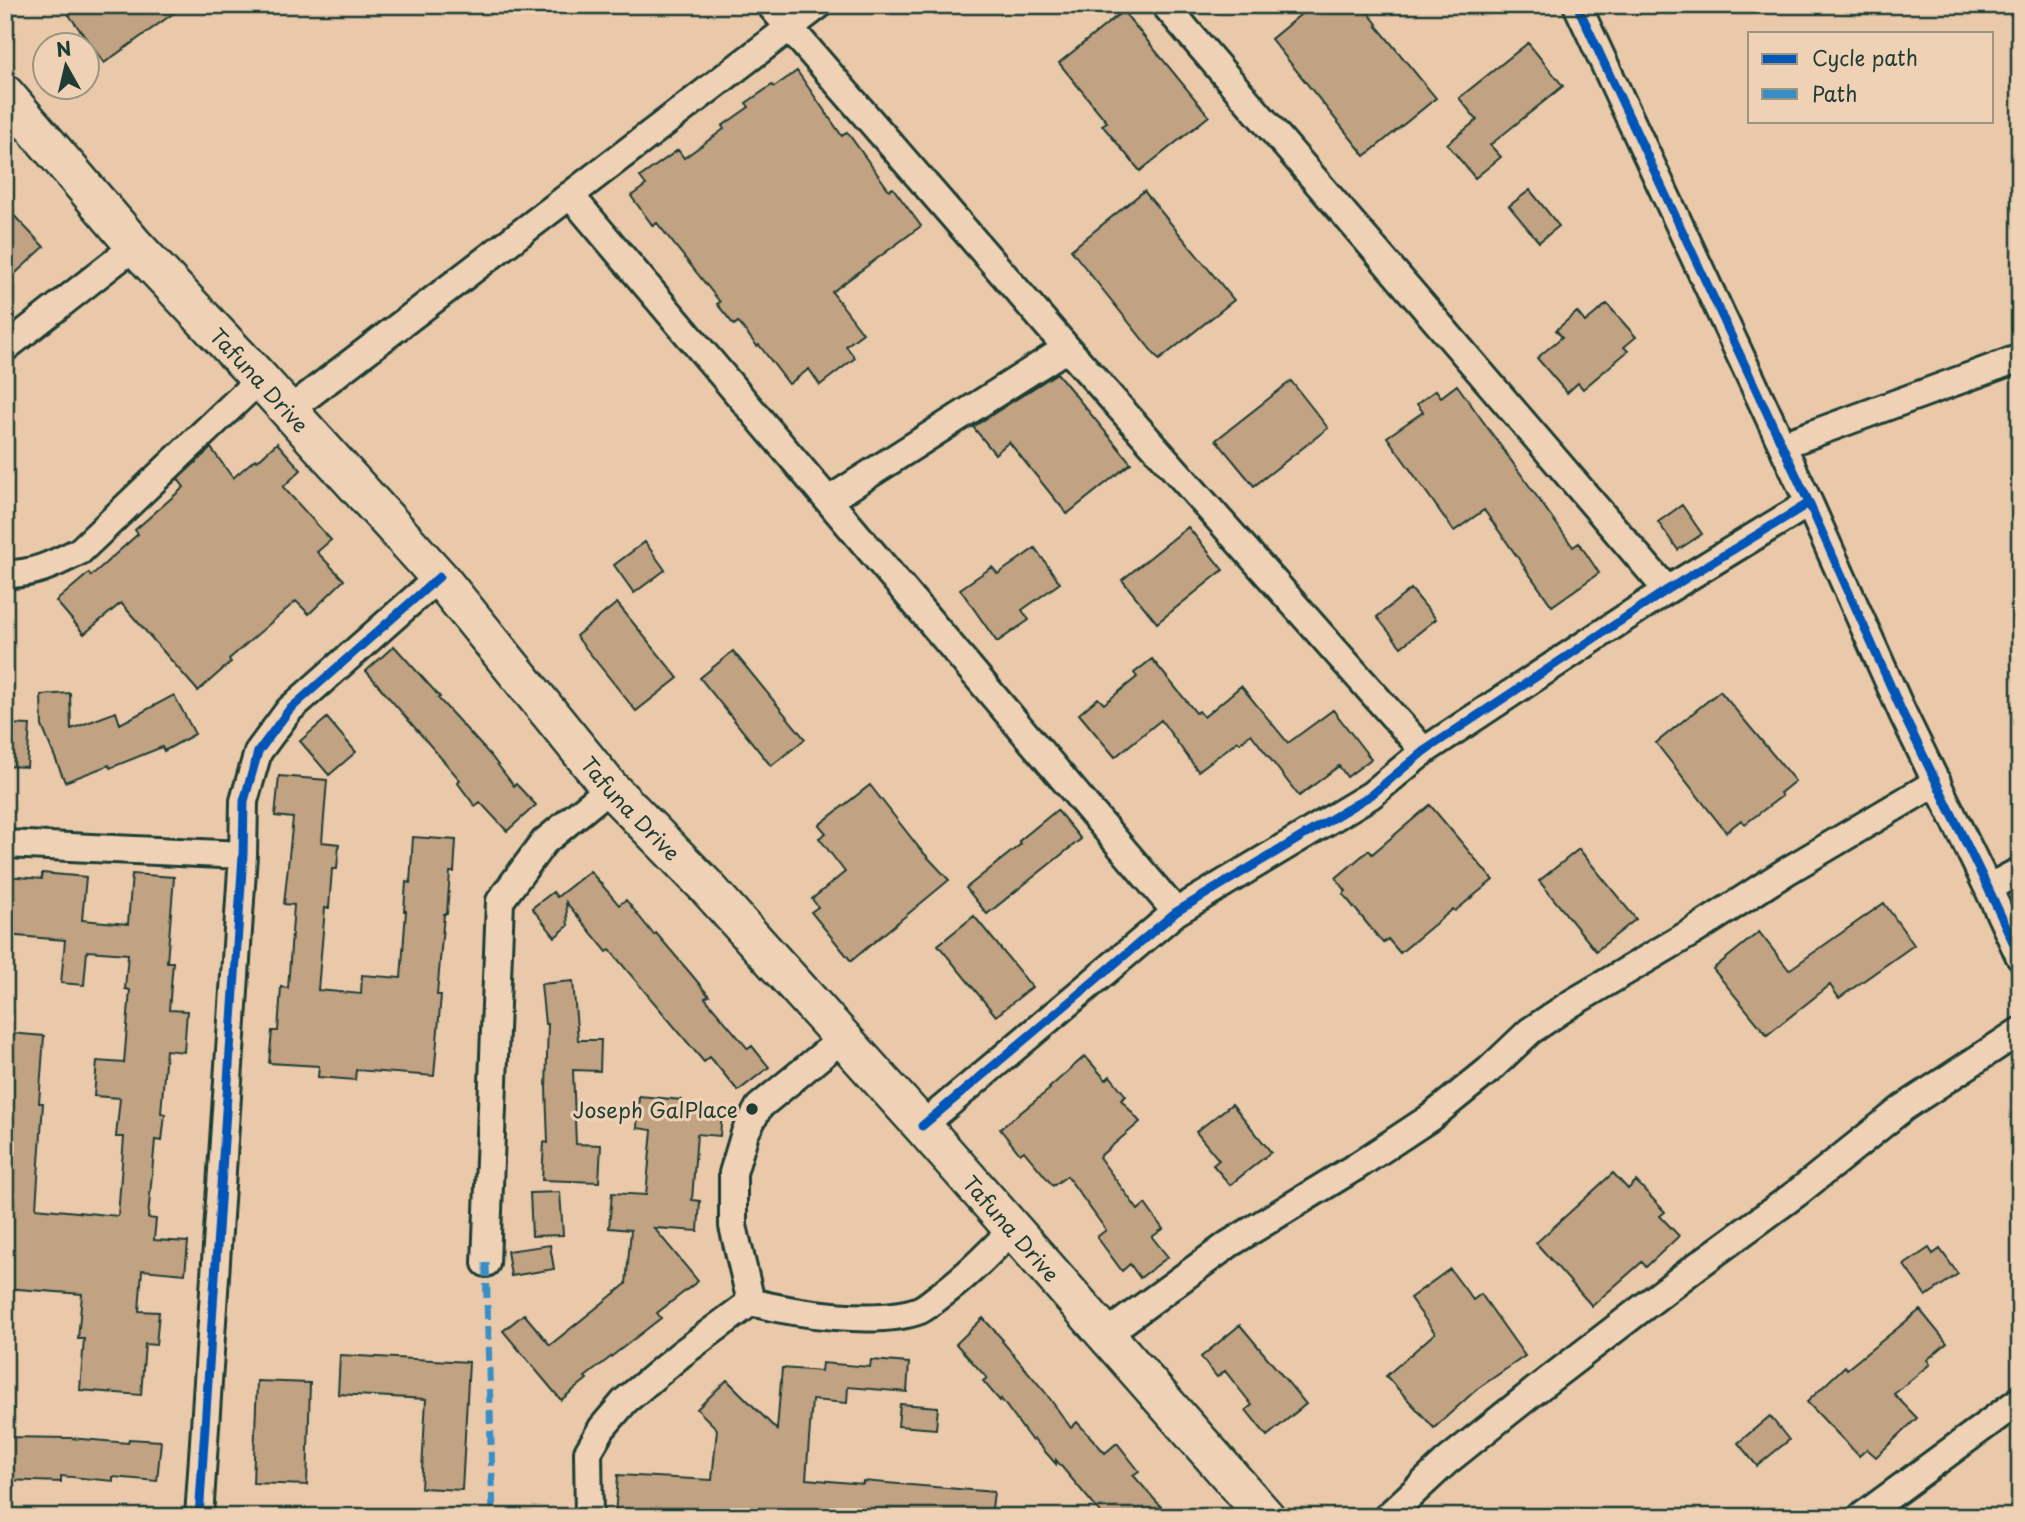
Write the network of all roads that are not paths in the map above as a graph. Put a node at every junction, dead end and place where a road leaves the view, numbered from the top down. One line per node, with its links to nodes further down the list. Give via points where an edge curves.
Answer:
1 (770, 5): 5 (street)
2 (819, 5): 5 (street)
3 (1165, 5): 19 (street)
4 (1577, 5): 14 (street)
5 (789, 28): 7 (street); 10 (street)
6 (5, 94): 8 (main road, Tafuna Drive)
7 (570, 195): 13 (street); 15 (street)
8 (135, 246): 9 (street); 12 (main road, Tafuna Drive)
9 (5, 348)
10 (1068, 348): 15 (street); 20 (street)
11 (2020, 358): 14 (street)
12 (260, 379): 13 (main road, Tafuna Drive); 17 (street, via 80,551 50,567)
13 (288, 411): 18 (main road, Tafuna Drive)
14 (1782, 445): 16 (street)
15 (829, 500): 27 (street)
16 (1809, 503): 19 (street); 21 (street)
17 (5, 574)
18 (439, 577): 22 (main road, Tafuna Drive); 24 (street, via 289,710 258,752 244,801)
19 (1667, 590): 20 (street)
20 (1424, 751): 27 (street, via 1371,795)
21 (1937, 782): 26 (street); 35 (street, via 1572,1003 1530,1031 1431,1117 1229,1244)
22 (610, 788): 30 (main road, Tafuna Drive); 33 (street, via 544,842 500,901)
23 (5, 844): 24 (street)
24 (243, 855): 38 (street)
25 (2020, 871): 26 (street)
26 (1988, 888): 28 (street)
27 (1176, 912): 31 (street)
28 (2020, 957)
29 (2020, 1031): 40 (street, via 1903,1108 1590,1348 1446,1462)
30 (843, 1038): 31 (main road, Tafuna Drive); 34 (street, via 759,1107 745,1133 733,1173 733,1226)
31 (922, 1126): 32 (main road, Tafuna Drive)
32 (1012, 1230): 34 (street, via 961,1282 921,1309 890,1318 782,1310); 35 (main road, Tafuna Drive)
33 (486, 1263)
34 (751, 1302): 39 (street, via 625,1401 602,1428 588,1452)
35 (1105, 1335): 37 (main road, Tafuna Drive)
36 (2020, 1400): 41 (street)
37 (1260, 1515)
38 (199, 1517)
39 (589, 1517)
40 (1387, 1517)
41 (1861, 1517)

